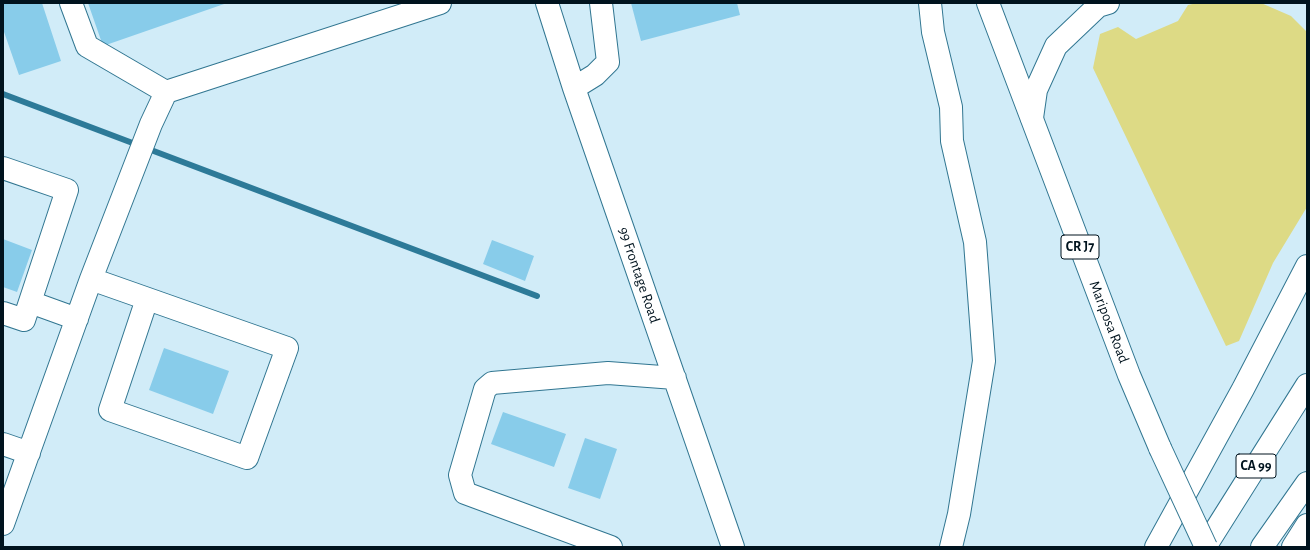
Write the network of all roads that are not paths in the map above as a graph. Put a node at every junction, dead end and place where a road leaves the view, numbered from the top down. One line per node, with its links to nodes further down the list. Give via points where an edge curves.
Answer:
1 (71, 3): 9 (main road, via 88,46)
2 (440, 3): 9 (main road)
3 (547, 3): 8 (main road, 99 Frontage Road)
4 (601, 3): 8 (main road, via 608,62 595,75)
5 (930, 3): 27 (main road, via 933,32 951,107 952,141 975,242 984,362 959,514)
6 (988, 3): 10 (main road, Mariposa Road / CR J7)
7 (1108, 3): 10 (main road, via 1098,6 1056,46 1036,90)
8 (574, 88): 18 (main road, 99 Frontage Road)
9 (166, 92): 13 (main road, via 151,124)
10 (1032, 118): 29 (main road, Mariposa Road / CR J7, bridge, via 1129,375)
11 (3, 168): 15 (main road, via 67,190)
12 (1307, 266): 28 (main road)
13 (91, 280): 14 (main road); 17 (main road)
14 (147, 299): 14 (main road, via 287,348 247,458 110,410)
15 (30, 302): 16 (main road, via 24,320); 17 (main road)
16 (3, 313)
17 (77, 319): 21 (main road)
18 (675, 378): 25 (main road, via 608,373 492,383 485,390 460,475 465,493); 26 (main road, 99 Frontage Road)
19 (1307, 385): 29 (main road, CA 99)
20 (3, 444): 21 (main road)
21 (29, 453): 23 (main road)
22 (1307, 483): 30 (main road)
23 (3, 524)
24 (1307, 525): 31 (main road)
25 (611, 547)
26 (733, 547)
27 (951, 547)
28 (1156, 547)
29 (1205, 547)
30 (1262, 547)
31 (1293, 547)

